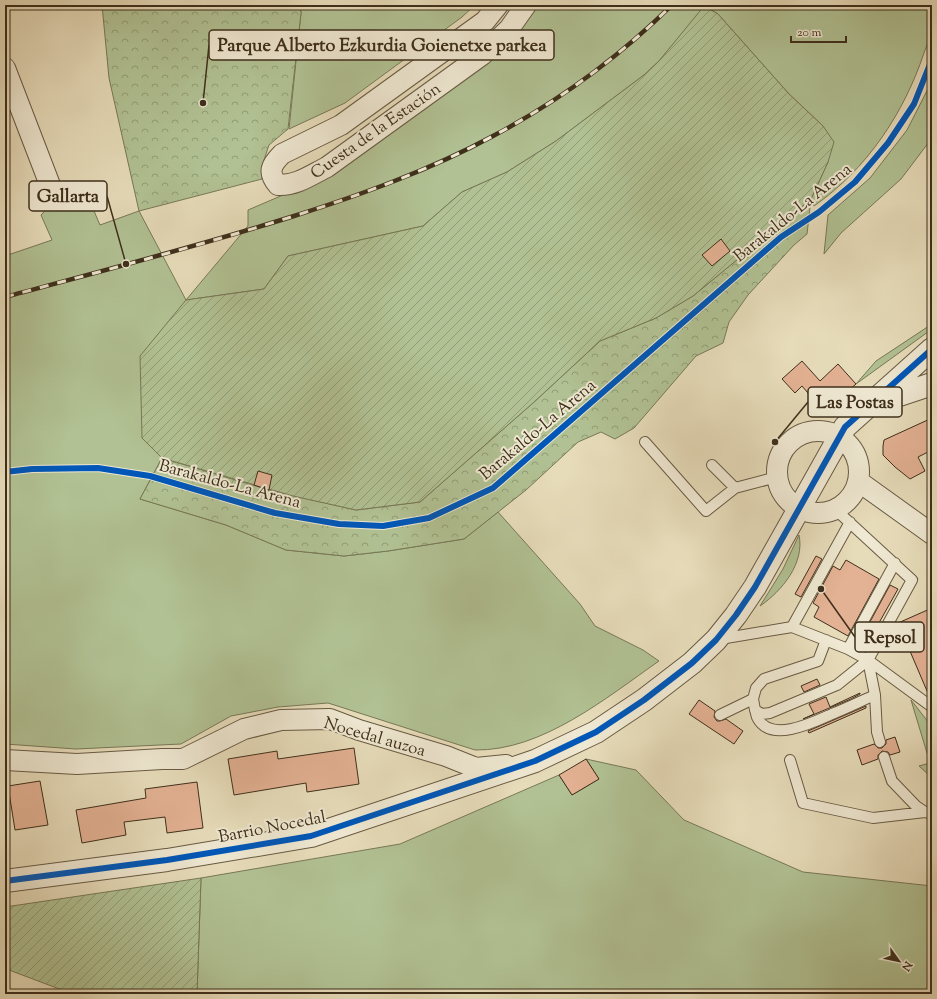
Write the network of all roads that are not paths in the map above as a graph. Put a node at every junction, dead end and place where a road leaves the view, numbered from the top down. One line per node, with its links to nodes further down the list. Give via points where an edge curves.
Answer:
1 (498, 5): 2 (street, Cuesta de la Estación, via 485,21 341,125 282,154 271,170 272,178 278,185 286,185 299,182 327,167 482,55 509,29)
2 (526, 5)
3 (5, 68): 4 (street)
4 (55, 198)
5 (932, 349): 7 (street, Barrio Nocedal)
6 (932, 384): 7 (street)
7 (869, 405): 8 (street, Barrio Nocedal)
8 (839, 436): 11 (street, via 814,431 801,434 782,452); 12 (street, via 856,456 859,468); 14 (street, Barrio Nocedal)
9 (645, 442): 13 (lane, via 706,511)
10 (712, 465): 13 (lane)
11 (777, 478): 13 (lane); 14 (street, via 787,498)
12 (858, 481): 15 (street, via 845,502); 17 (street)
13 (735, 488)
14 (800, 508): 15 (street, via 811,512); 20 (street, Barrio Nocedal, via 755,587)
15 (835, 509): 16 (lane)
16 (850, 522): 18 (lane); 19 (lane)
17 (932, 534)
18 (895, 563): 22 (lane); 23 (lane, via 912,580)
19 (792, 627): 20 (lane); 21 (lane)
20 (716, 640): 33 (street, Barrio Nocedal, via 692,663 644,700 596,732)
21 (826, 640): 22 (lane); 25 (lane, via 818,661 764,679 756,688)
22 (848, 649): 23 (lane)
23 (868, 660): 24 (lane); 26 (lane); 27 (lane, via 837,685 770,713 762,714)
24 (875, 695): 27 (lane, via 803,727 789,730 776,730 766,726 758,719); 29 (lane)
25 (753, 699): 27 (lane); 28 (lane)
26 (932, 706)
27 (755, 710)
28 (720, 715)
29 (880, 742)
30 (884, 757): 34 (lane, via 892,781 916,806)
31 (5, 760): 33 (street, Nocedal auzoa, via 78,764 183,759 244,729 281,720 330,719 476,768)
32 (790, 760): 34 (lane, via 803,803 873,818)
33 (535, 761): 35 (street, Barrio Nocedal, via 311,836 167,860)
34 (928, 813)
35 (5, 881)

